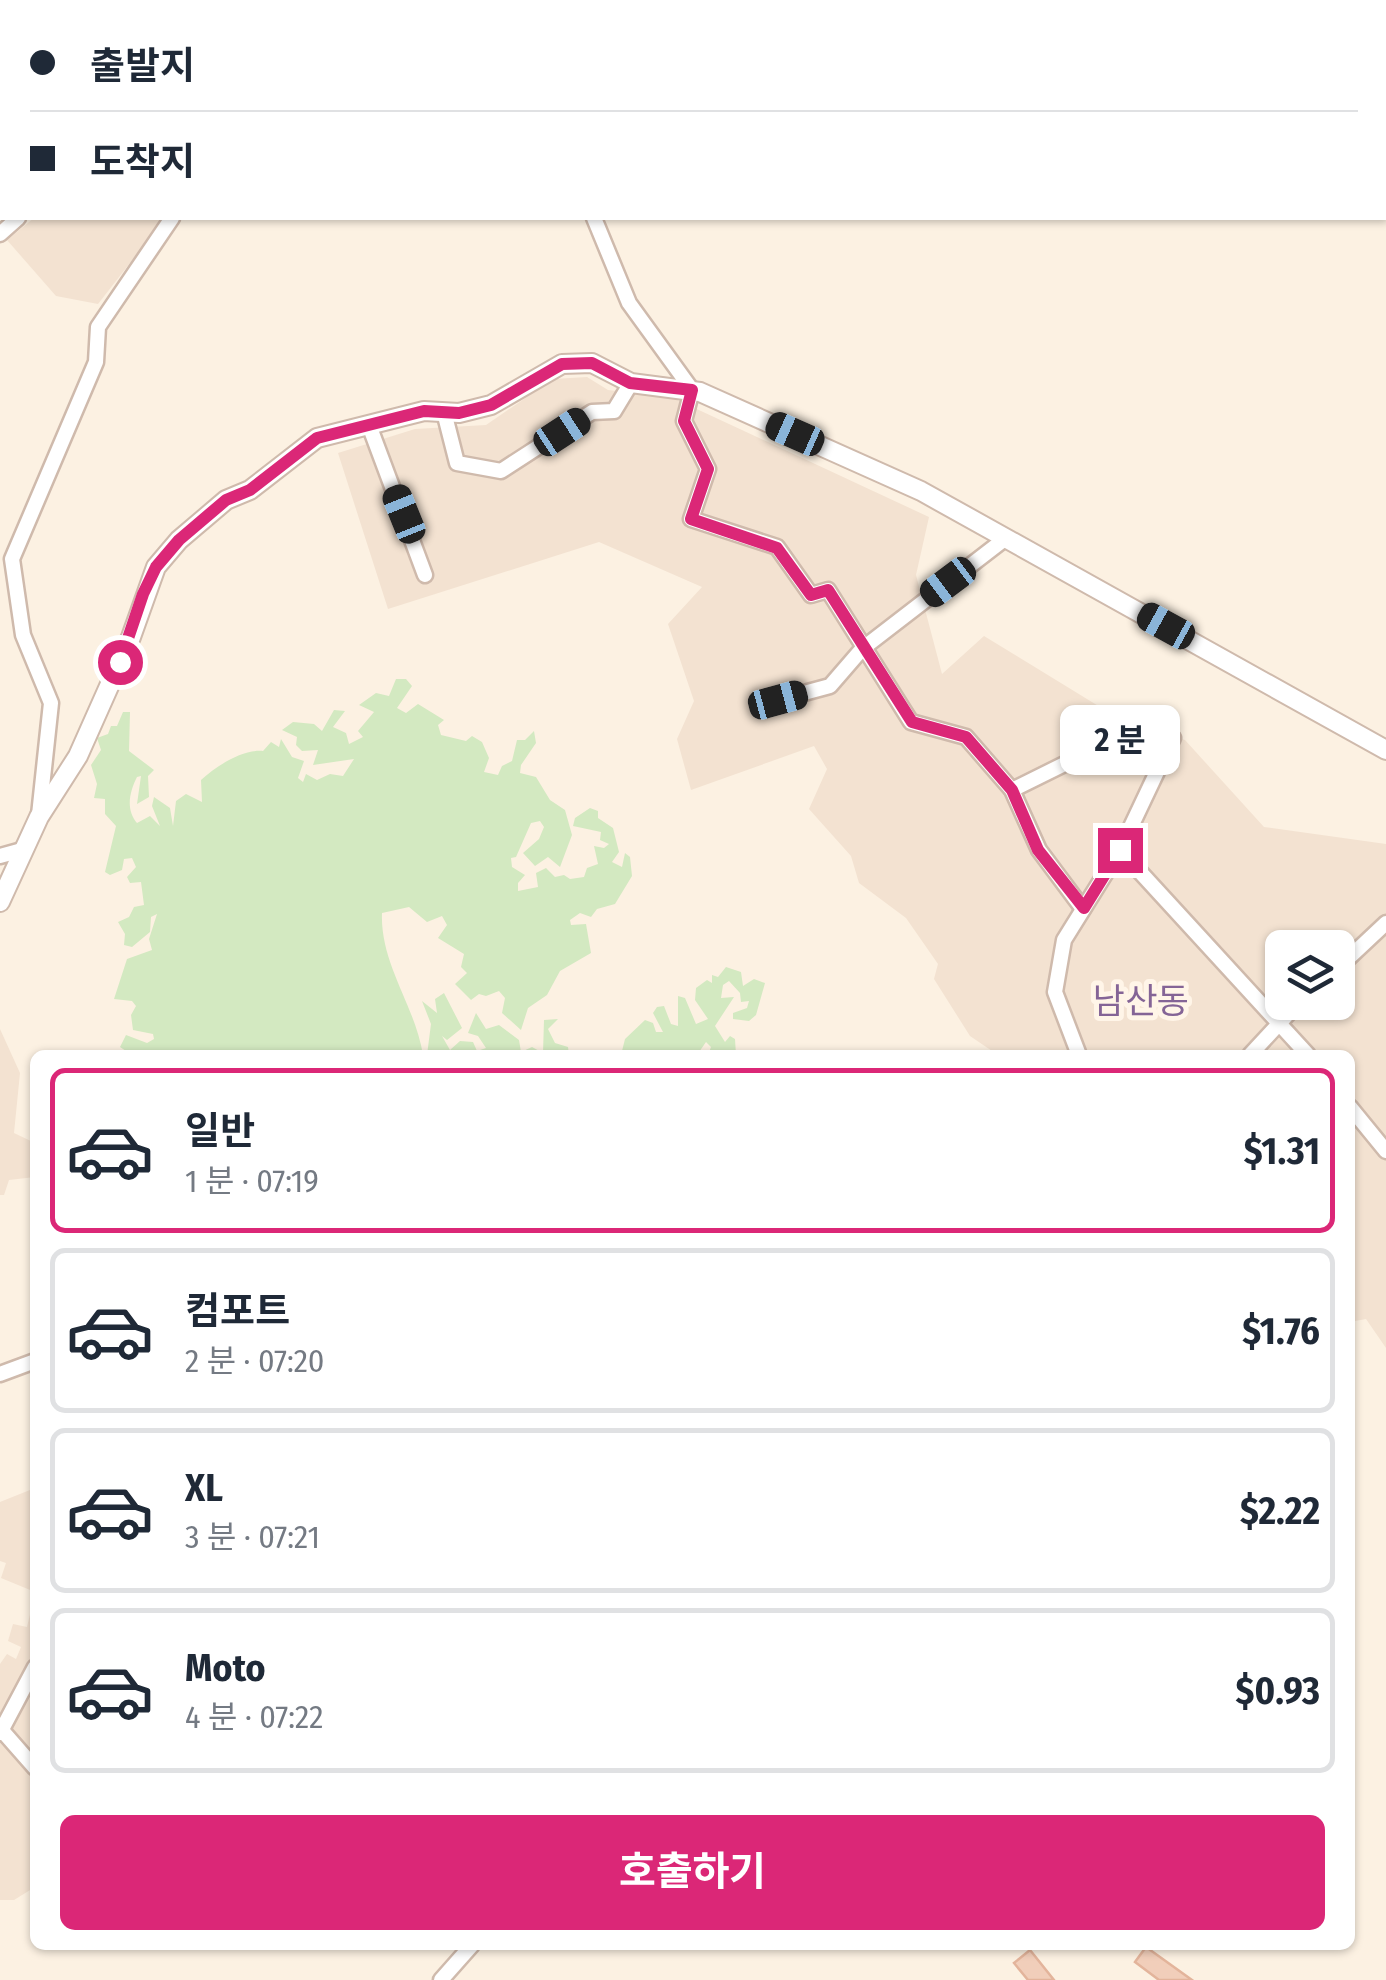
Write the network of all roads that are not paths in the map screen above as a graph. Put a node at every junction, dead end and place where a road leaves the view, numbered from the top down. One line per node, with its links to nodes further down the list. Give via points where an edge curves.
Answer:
1 (165, 220): 13 (street, via 98,327 96,362 12,559 23,635 51,703)
2 (595, 220): 4 (street, via 628,303)
3 (630, 383): 4 (street); 5 (street, via 592,363 562,364 491,405); 5 (street, via 614,411 592,412 500,471 457,463)
4 (692, 390): 7 (street, via 922,492); 9 (street, via 684,421 708,469 691,519 777,548 811,595 828,590)
5 (444, 412): 6 (street)
6 (369, 425): 8 (street); 13 (street, via 317,438 250,490 226,500 156,567 78,756)
7 (1006, 538): 9 (street); 11 (street)
8 (425, 576)
9 (862, 649): 10 (street, via 830,686); 12 (street, via 912,722 966,737)
10 (778, 700)
11 (1386, 750)
12 (1012, 790): 15 (street, via 1113,740 1132,736 1169,744); 18 (street, via 1038,850)
13 (39, 817): 14 (street)
14 (22, 850): 16 (street); 17 (street)
15 (1120, 850): 18 (street); 21 (street)
16 (0, 856)
17 (0, 902)
18 (1084, 908): 23 (street, via 1064,940 1055,992)
19 (1386, 924): 20 (street)
20 (1355, 952)
21 (1265, 1004)
22 (1280, 1020): 24 (street); 25 (street)
23 (1077, 1050)
24 (1254, 1050)
25 (1304, 1050)
26 (1355, 1113): 27 (street)
27 (1386, 1151)
28 (30, 1363): 29 (street)
29 (0, 1374)
30 (30, 1676): 31 (street)
31 (1, 1731): 32 (street)
32 (30, 1763)
33 (468, 1950): 34 (street)
34 (441, 1980)

